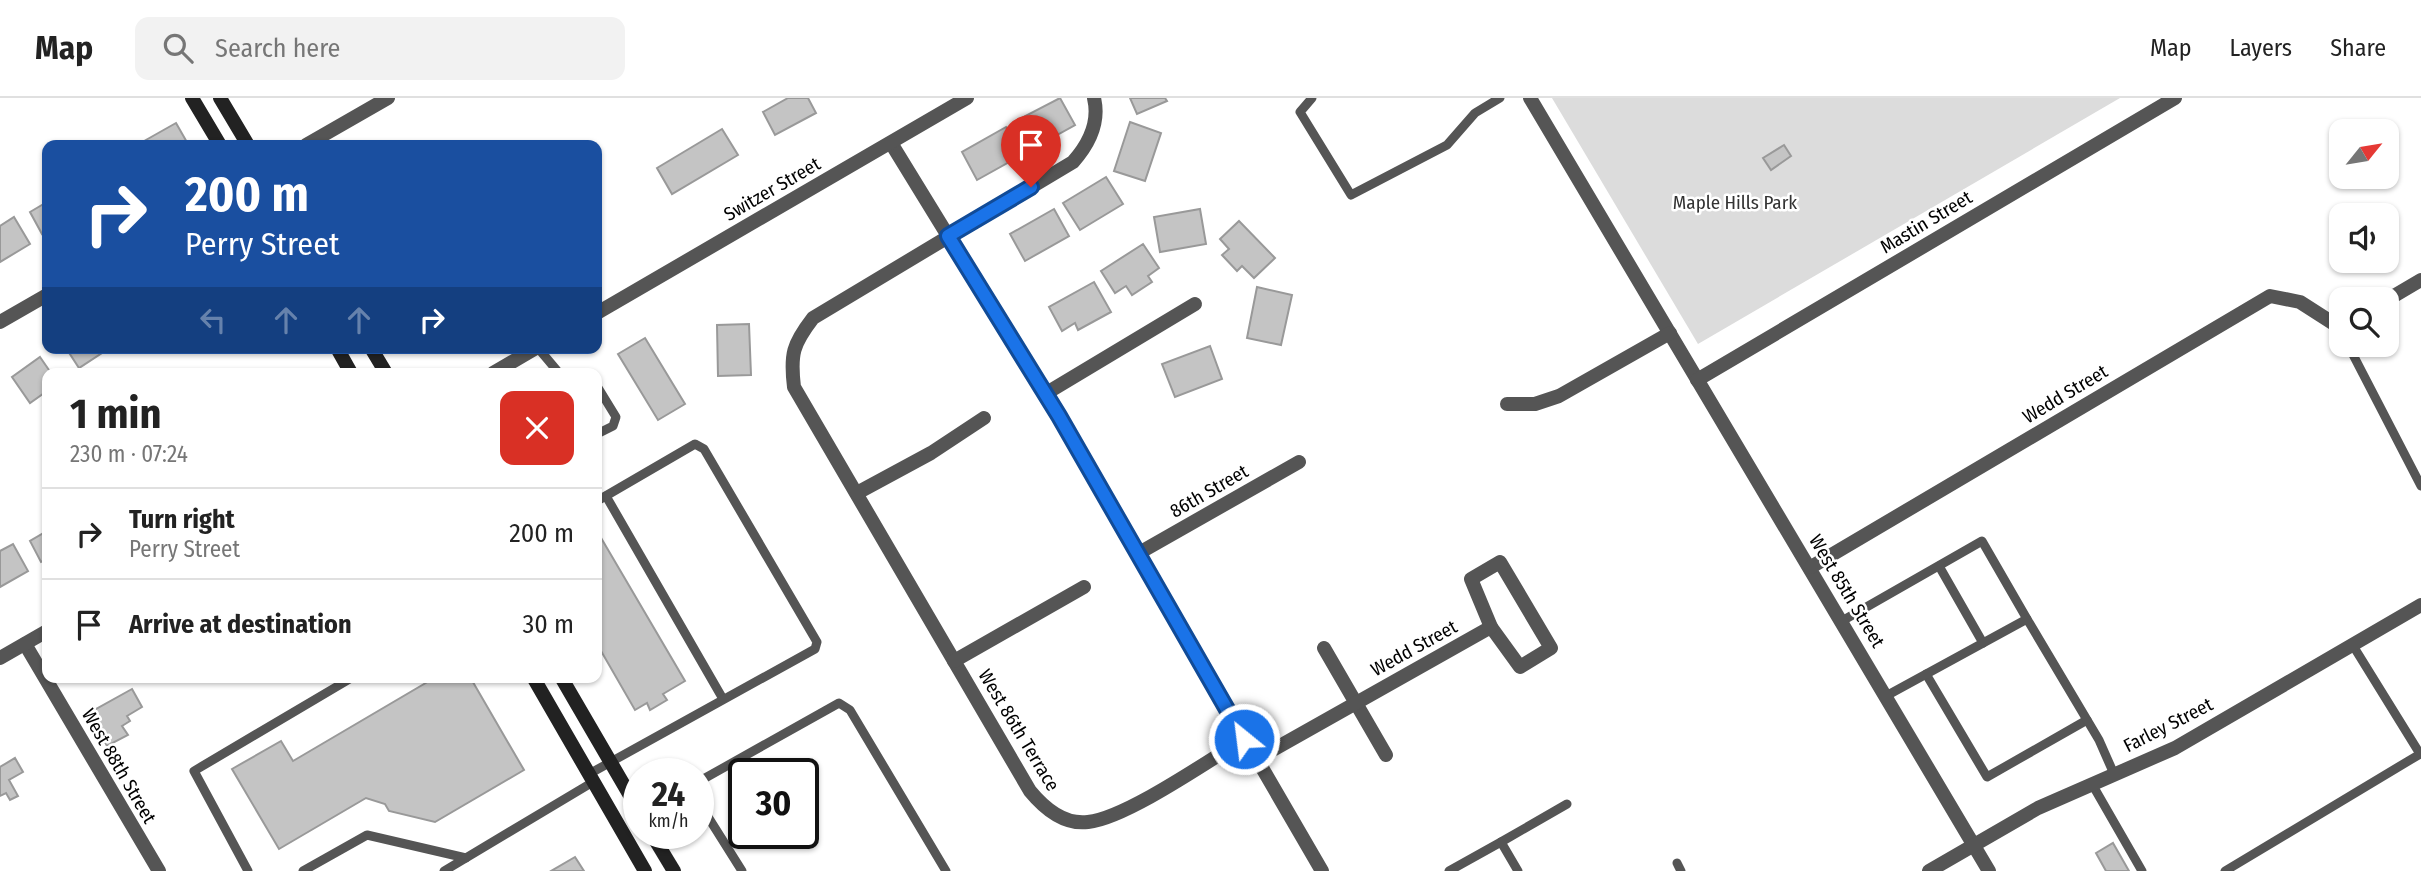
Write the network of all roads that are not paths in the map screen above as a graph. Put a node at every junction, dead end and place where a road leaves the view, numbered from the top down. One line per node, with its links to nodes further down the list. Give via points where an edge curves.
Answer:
1 (192, 98): 10 (main road)
2 (220, 98): 11 (main road)
3 (388, 98): 12 (street)
4 (967, 98): 13 (street, Switzer Street)
5 (1094, 98): 14 (street, West 86th Terrace, via 1094,126 1073,162)
6 (1311, 98): 7 (lane, via 1300,112 1351,195 1447,145 1475,113)
7 (1500, 98)
8 (1530, 98): 22 (street, West 85th Street)
9 (2175, 98): 28 (street, Mastin Street)
10 (217, 140)
11 (245, 140)
12 (315, 140)
13 (891, 143): 14 (street); 19 (street, Switzer Street)
14 (948, 236): 30 (street); 36 (street, West 86th Terrace, via 813,318 796,340 791,362 794,387)
15 (2421, 280): 16 (street)
16 (2399, 293)
17 (42, 298): 21 (street)
18 (1195, 304): 30 (street)
19 (602, 310)
20 (2329, 320): 41 (street, Wedd Street, via 2300,302 2270,296)
21 (0, 322)
22 (1670, 333): 28 (street, West 85th Street); 31 (street, via 1559,396 1535,404)
23 (526, 354): 26 (street)
24 (542, 354): 27 (lane)
25 (2354, 357): 35 (lane)
26 (502, 368)
27 (555, 368)
28 (1697, 380): 41 (street, West 85th Street)
29 (602, 394): 33 (lane, via 616,417 613,426)
30 (1045, 394): 39 (street)
31 (1507, 404)
32 (984, 418): 36 (street)
33 (602, 432)
34 (1299, 462): 39 (street, 86th Street)
35 (2421, 486)
36 (858, 493): 53 (street, West 86th Terrace)
37 (606, 496): 38 (lane); 61 (lane); 61 (lane, via 695,444 704,449 817,642 815,649)
38 (602, 498)
39 (1139, 553): 64 (street)
40 (1938, 566): 44 (lane, via 1982,541); 45 (lane); 49 (lane)
41 (1811, 567): 45 (street, West 85th Street)
42 (1084, 587): 53 (street, West 86th Terrace)
43 (2421, 605): 50 (street, Farley Street)
44 (2027, 619): 49 (lane); 63 (lane)
45 (1842, 621): 60 (street, West 85th Street)
46 (1490, 627): 46 (street, via 1520,667 1551,648 1500,562 1471,579); 62 (street, Wedd Street)
47 (42, 634): 48 (street)
48 (25, 643): 52 (street); 54 (street, West 88th Street)
49 (1983, 643): 55 (lane)
50 (2352, 644): 66 (lane); 70 (street, Farley Street, via 2175,747)
51 (1324, 648): 62 (street)
52 (0, 658)
53 (954, 661): 64 (street, West 86th Terrace, via 1030,791 1044,808 1062,818 1086,822 1114,816)
54 (42, 672)
55 (1926, 674): 60 (lane); 63 (lane, via 1987,777)
56 (49, 683): 80 (street, West 88th Street)
57 (342, 683): 81 (lane, via 194,772)
58 (536, 683): 71 (main road)
59 (564, 683): 68 (main road)
60 (1886, 696): 77 (street, West 85th Street)
61 (723, 699): 68 (lane)
62 (1356, 703): 65 (street); 67 (street, Wedd Street)
63 (2087, 720): 70 (lane)
64 (1244, 739): 67 (street)
65 (1386, 755)
66 (2420, 755): 94 (lane)
67 (1255, 760): 88 (street)
68 (609, 761): 71 (lane); 73 (main road)
69 (714, 773): 87 (lane, via 839,704 850,710)
70 (2114, 774): 72 (street, Farley Street)
71 (591, 778): 79 (lane); 84 (main road)
72 (2092, 783): 77 (street, Farley Street); 93 (lane)
73 (623, 784)
74 (1567, 804): 76 (lane)
75 (714, 826): 86 (lane)
76 (1501, 842): 89 (lane); 90 (lane)
77 (1974, 845): 91 (street, Farley Street); 92 (street, West 85th Street)
78 (661, 849): 85 (main road)
79 (466, 858): 82 (lane, via 367,835); 83 (lane)
80 (159, 871)
81 (248, 871)
82 (303, 871)
83 (444, 871)
84 (645, 871)
85 (674, 871)
86 (742, 871)
87 (946, 871)
88 (1322, 871)
89 (1448, 871)
90 (1518, 871)
91 (1928, 871)
92 (1989, 871)
93 (2142, 871)
94 (2225, 871)

